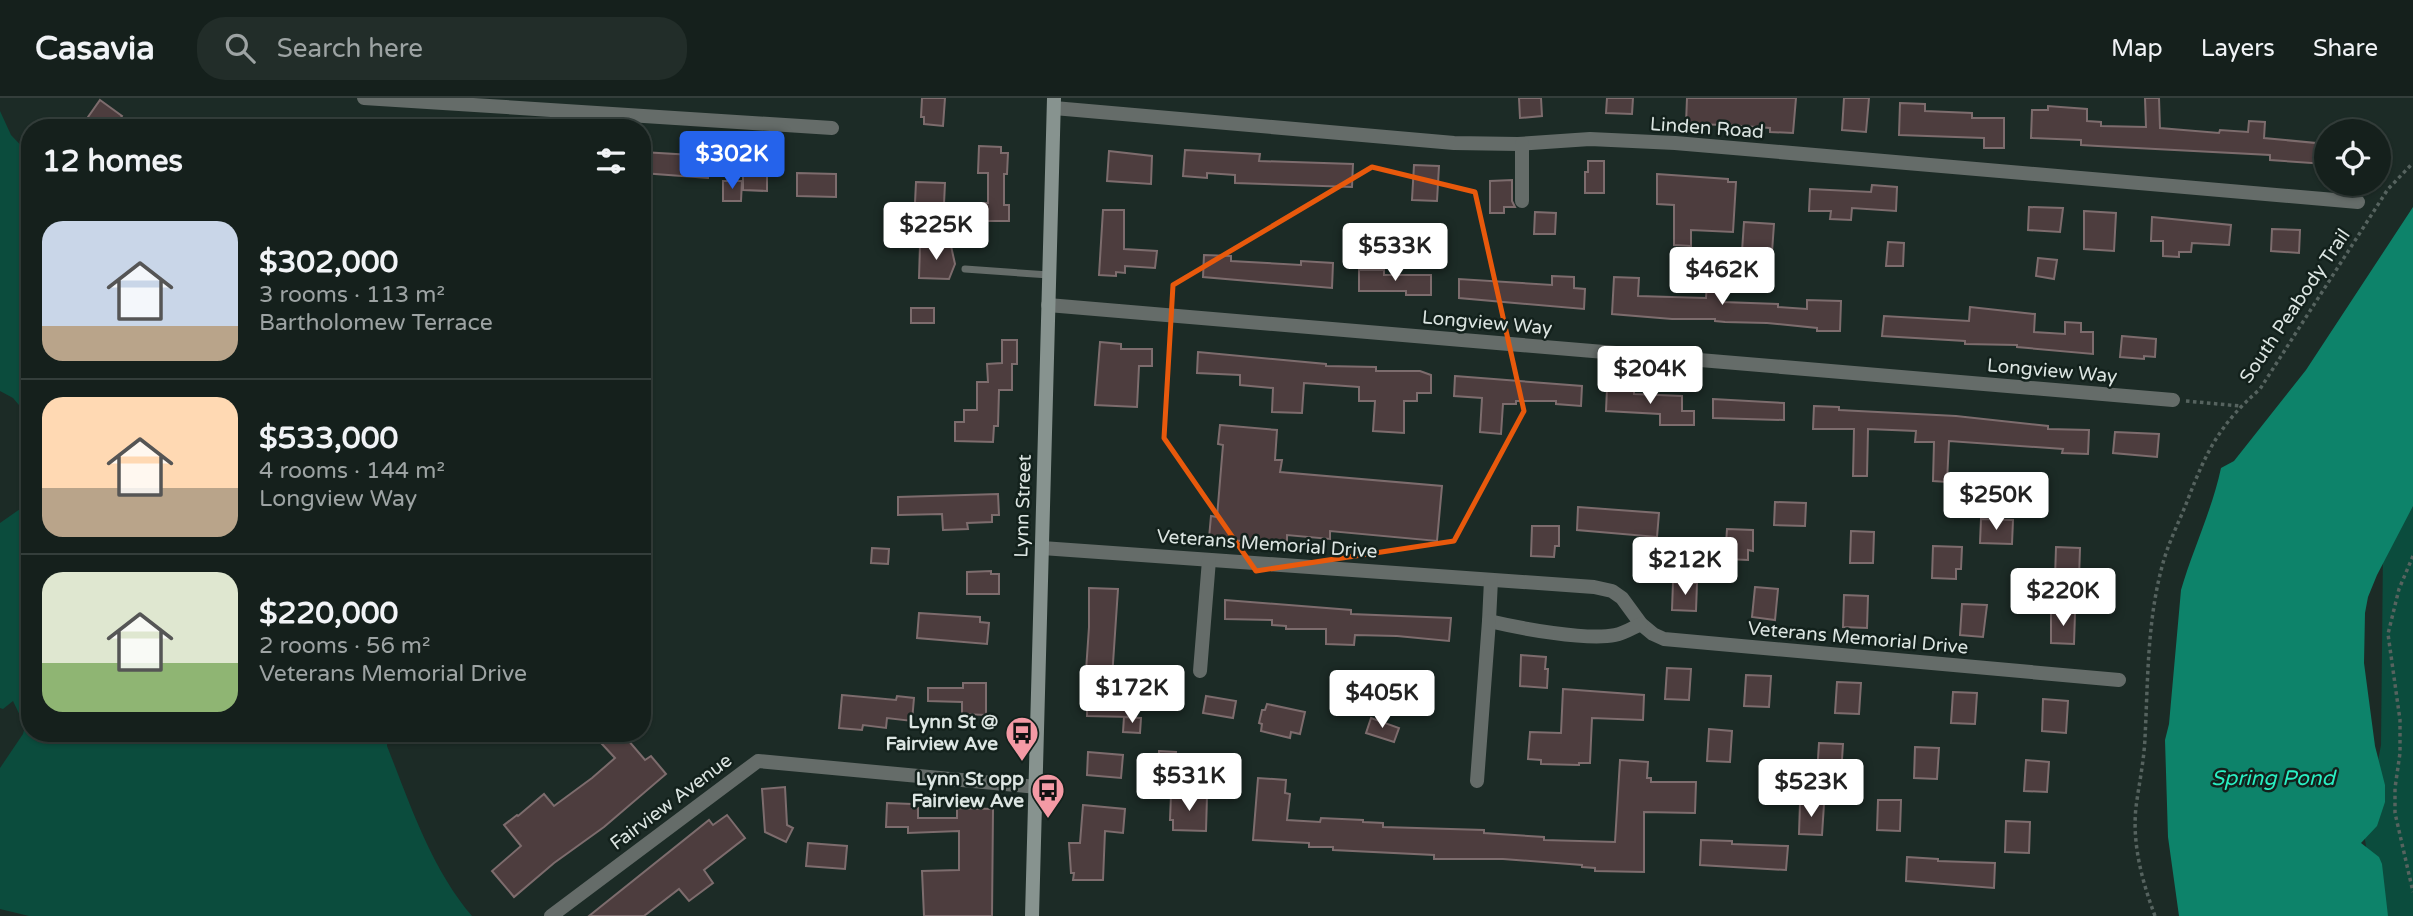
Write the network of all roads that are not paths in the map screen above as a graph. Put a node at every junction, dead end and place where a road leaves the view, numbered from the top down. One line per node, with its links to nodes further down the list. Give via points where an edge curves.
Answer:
1 (364, 98): 3 (street)
2 (1054, 103): 4 (street, Linden Road, via 1419,141); 8 (main road, Lynn Street)
3 (832, 128)
4 (1522, 144): 5 (street); 6 (street, Linden Road, via 1590,139 1675,143)
5 (1522, 201)
6 (2358, 202)
7 (965, 269): 8 (lane)
8 (1049, 275): 9 (main road, Lynn Street)
9 (1048, 305): 10 (street, Longview Way); 11 (main road, Lynn Street)
10 (2173, 400)
11 (1042, 548): 12 (street, Veterans Memorial Drive); 19 (main road, Lynn Street)
12 (1209, 559): 13 (street, Veterans Memorial Drive); 16 (street)
13 (1491, 580): 14 (street); 15 (street, Veterans Memorial Drive, via 1612,592)
14 (1489, 621): 15 (street, via 1594,636 1616,635); 18 (street)
15 (1641, 624): 17 (street, Veterans Memorial Drive, via 1664,639 1696,643)
16 (1200, 671)
17 (2119, 680)
18 (1477, 781)
19 (1037, 788): 20 (street, Fairview Avenue, via 758,761); 21 (main road, Lynn Street)
20 (551, 916)
21 (1032, 916)

